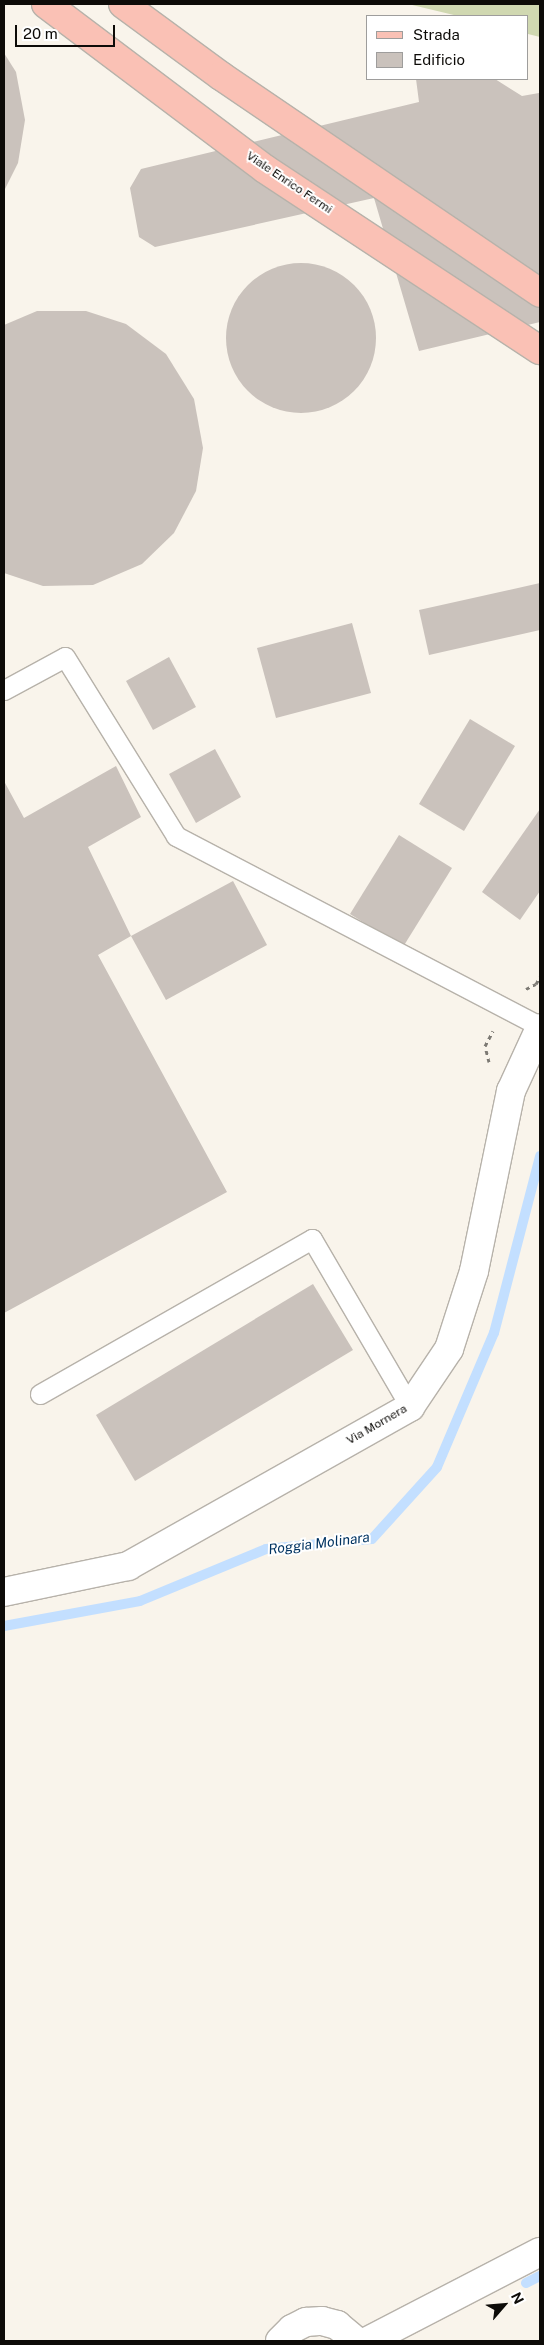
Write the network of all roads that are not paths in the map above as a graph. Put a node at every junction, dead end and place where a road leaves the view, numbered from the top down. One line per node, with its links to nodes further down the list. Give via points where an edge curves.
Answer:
1 (46, 4): 4 (main road, Viale Enrico Fermi, via 265,169)
2 (123, 4): 3 (main road, via 220,76)
3 (540, 293)
4 (540, 350)
5 (4, 690): 6 (lane, via 65,657 176,836)
6 (540, 1027): 8 (street, Via Mornera, via 511,1091 474,1271 449,1349)
7 (40, 1394): 8 (lane, via 312,1239)
8 (410, 1407): 9 (street, Via Mornera, via 128,1566)
9 (4, 1592)
10 (540, 2252): 13 (street)
11 (280, 2341): 12 (street, via 292,2329 306,2322 322,2320 337,2325)
12 (356, 2341)
13 (368, 2341)

